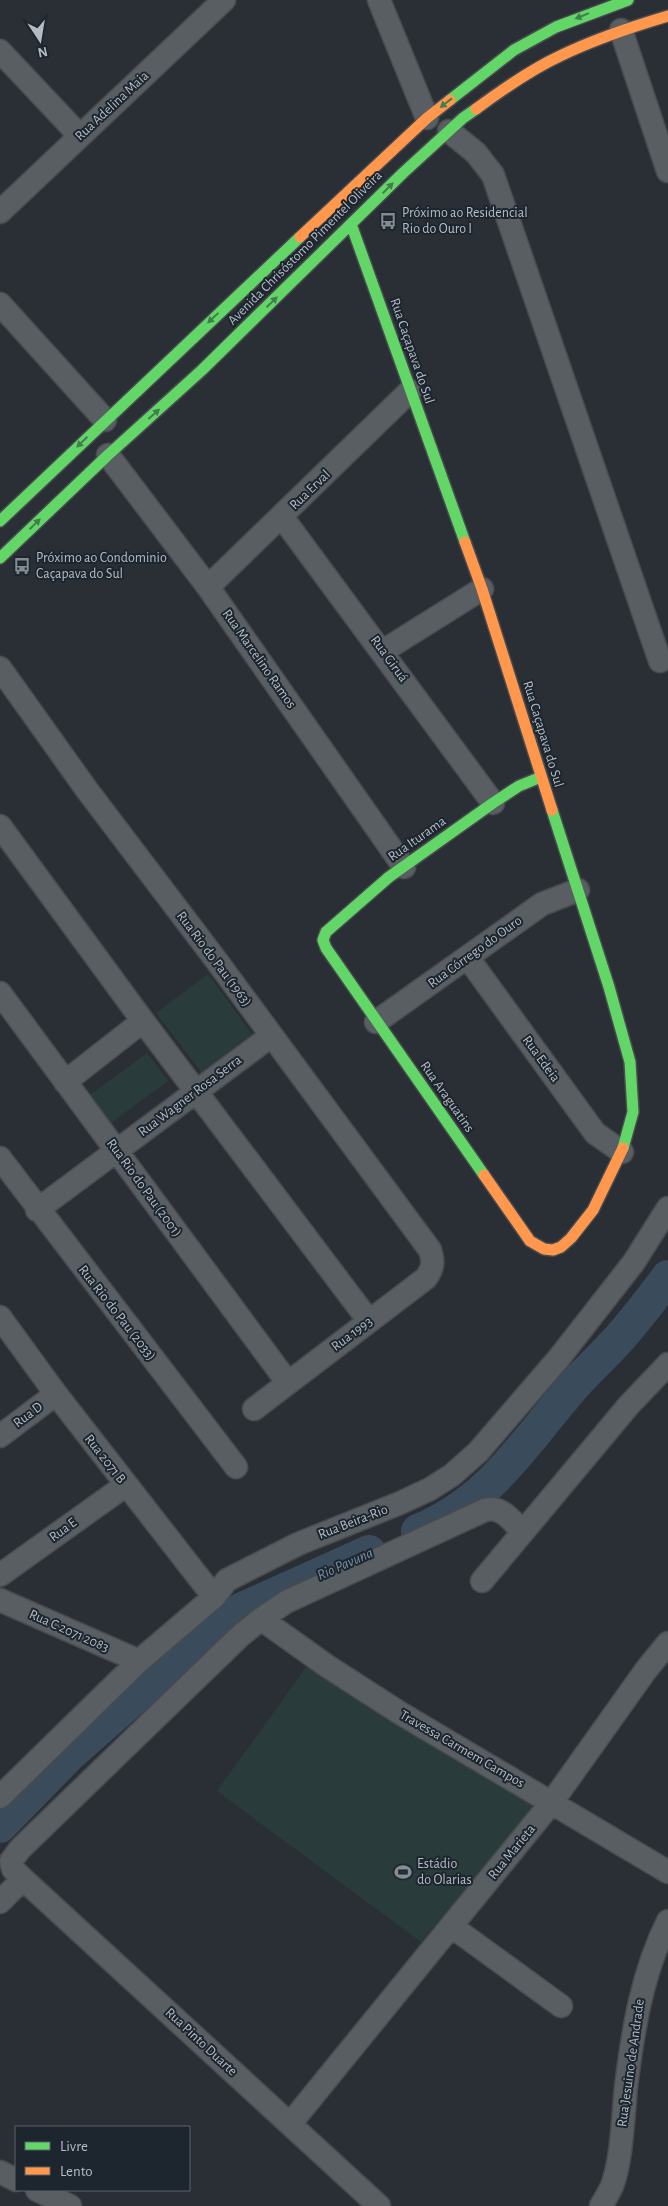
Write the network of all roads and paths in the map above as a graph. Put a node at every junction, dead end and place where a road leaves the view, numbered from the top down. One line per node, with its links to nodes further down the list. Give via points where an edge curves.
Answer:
1 (224, 0): 9 (street, Rua Adelina Maia)
2 (378, 0): 7 (street)
3 (628, 0): 7 (street, Avenida Chrisóstomo Pimentel Oliveira, one-way to 7, via 556,27 514,50)
4 (668, 16): 5 (street, Avenida Chrisóstomo Pimentel Oliveira)
5 (621, 30): 8 (street, Avenida Chrisóstomo Pimentel Oliveira, via 559,56 521,78 463,118); 10 (street)
6 (0, 51): 9 (street)
7 (428, 118): 15 (street, Avenida Chrisóstomo Pimentel Oliveira, one-way to 15)
8 (450, 131): 12 (street, Avenida Chrisóstomo Pimentel Oliveira, one-way to 8); 23 (street, via 476,153 494,175)
9 (80, 136): 11 (street, Rua Adelina Maia)
10 (668, 171)
11 (0, 212)
12 (351, 224): 14 (street, Rua Caçapava do Sul); 16 (street, Avenida Chrisóstomo Pimentel Oliveira, one-way to 12, via 202,370)
13 (0, 304): 15 (street)
14 (410, 391): 17 (street, Rua Erval); 21 (street, Rua Caçapava do Sul)
15 (105, 420): 18 (street, Avenida Chrisóstomo Pimentel Oliveira, one-way to 18)
16 (108, 455): 19 (street, Avenida Chrisóstomo Pimentel Oliveira, one-way to 16); 20 (street, Rua Marcelino Ramos)
17 (282, 517): 20 (street, Rua Erval); 22 (street, Rua Giruá)
18 (0, 521)
19 (0, 558)
20 (208, 587): 28 (street, Rua Marcelino Ramos)
21 (482, 589): 22 (street); 25 (street, Rua Caçapava do Sul)
22 (383, 651): 26 (street, Rua Giruá)
23 (660, 661)
24 (0, 668): 35 (street, Rua Rio do Pau (1963))
25 (541, 777): 26 (street, Rua Iturama, via 519,786); 29 (street, Rua Caçapava do Sul)
26 (493, 803): 28 (street, Rua Iturama)
27 (0, 826): 33 (street)
28 (404, 867): 30 (street, Rua Iturama, via 332,926)
29 (578, 890): 31 (street, Rua Córrego do Ouro, via 542,904); 39 (street, Rua Caçapava do Sul, via 630,1062 633,1112)
30 (323, 940): 34 (street, Rua Araguatins)
31 (468, 958): 34 (street, Rua Córrego do Ouro); 39 (street, Rua Edeia, via 590,1127)
32 (0, 993): 36 (street, Rua Rio do Pau (2001))
33 (143, 1021): 36 (street); 37 (street)
34 (376, 1022): 43 (street, Rua Araguatins, via 530,1240 544,1249)
35 (271, 1036): 37 (street, Rua Wagner Rosa Serra); 44 (street, Rua Rio do Pau (1963))
36 (65, 1082): 38 (street, Rua Rio do Pau (2001))
37 (198, 1091): 38 (street, Rua Wagner Rosa Serra); 46 (street)
38 (116, 1151): 42 (street, Rua Wagner Rosa Serra); 48 (street, Rua Rio do Pau (2001))
39 (622, 1152): 43 (street, Rua Caçapava do Sul, via 593,1210)
40 (0, 1158): 42 (street, Rua Rio do Pau (2033))
41 (668, 1208): 57 (street, Rua Beira-Rio, via 634,1262 559,1358 478,1452 452,1475 400,1504 298,1544 236,1575 227,1580)
42 (37, 1210): 52 (street, Rua Rio do Pau (2033))
43 (561, 1247)
44 (430, 1250): 46 (street, Rua 1993, via 432,1269 426,1278)
45 (0, 1318): 49 (street, Rua 2071 B)
46 (370, 1321): 48 (street, Rua 1993)
47 (668, 1364): 54 (street)
48 (288, 1383): 50 (street, Rua 1993)
49 (56, 1394): 51 (street, Rua D); 53 (street, Rua 2071 B)
50 (254, 1409)
51 (0, 1436)
52 (236, 1467)
53 (126, 1484): 55 (street, Rua E); 57 (street, Rua 2071 B)
54 (522, 1531): 56 (street); 59 (street, via 500,1510 485,1510 286,1602)
55 (0, 1575)
56 (482, 1582)
57 (214, 1597): 61 (street, Rua Beira-Rio)
58 (0, 1600): 61 (street, Rua C 2071 2083)
59 (261, 1619): 63 (street, Travessa Carmem Campos, via 400,1713); 64 (street, via 20,1849 15,1855)
60 (668, 1642): 63 (street, Rua Marieta)
61 (139, 1661): 62 (street, Rua Beira-Rio)
62 (0, 1797)
63 (552, 1802): 65 (street, Travessa Carmem Campos); 68 (street, Rua Marieta)
64 (17, 1872): 66 (street); 70 (street, Rua Pinto Duarte)
65 (668, 1872)
66 (0, 1902)
67 (668, 1921): 76 (street, Rua Jesuino de Andrade, via 658,1940 643,1988 631,2046 618,2155 612,2184)
68 (452, 1926): 69 (street); 70 (street, Rua Marieta)
69 (561, 2006)
70 (290, 2124): 75 (street, Rua Pinto Duarte)
71 (0, 2172): 72 (street)
72 (15, 2180)
73 (39, 2191): 74 (street)
74 (70, 2206)
75 (379, 2206)
76 (602, 2206)

